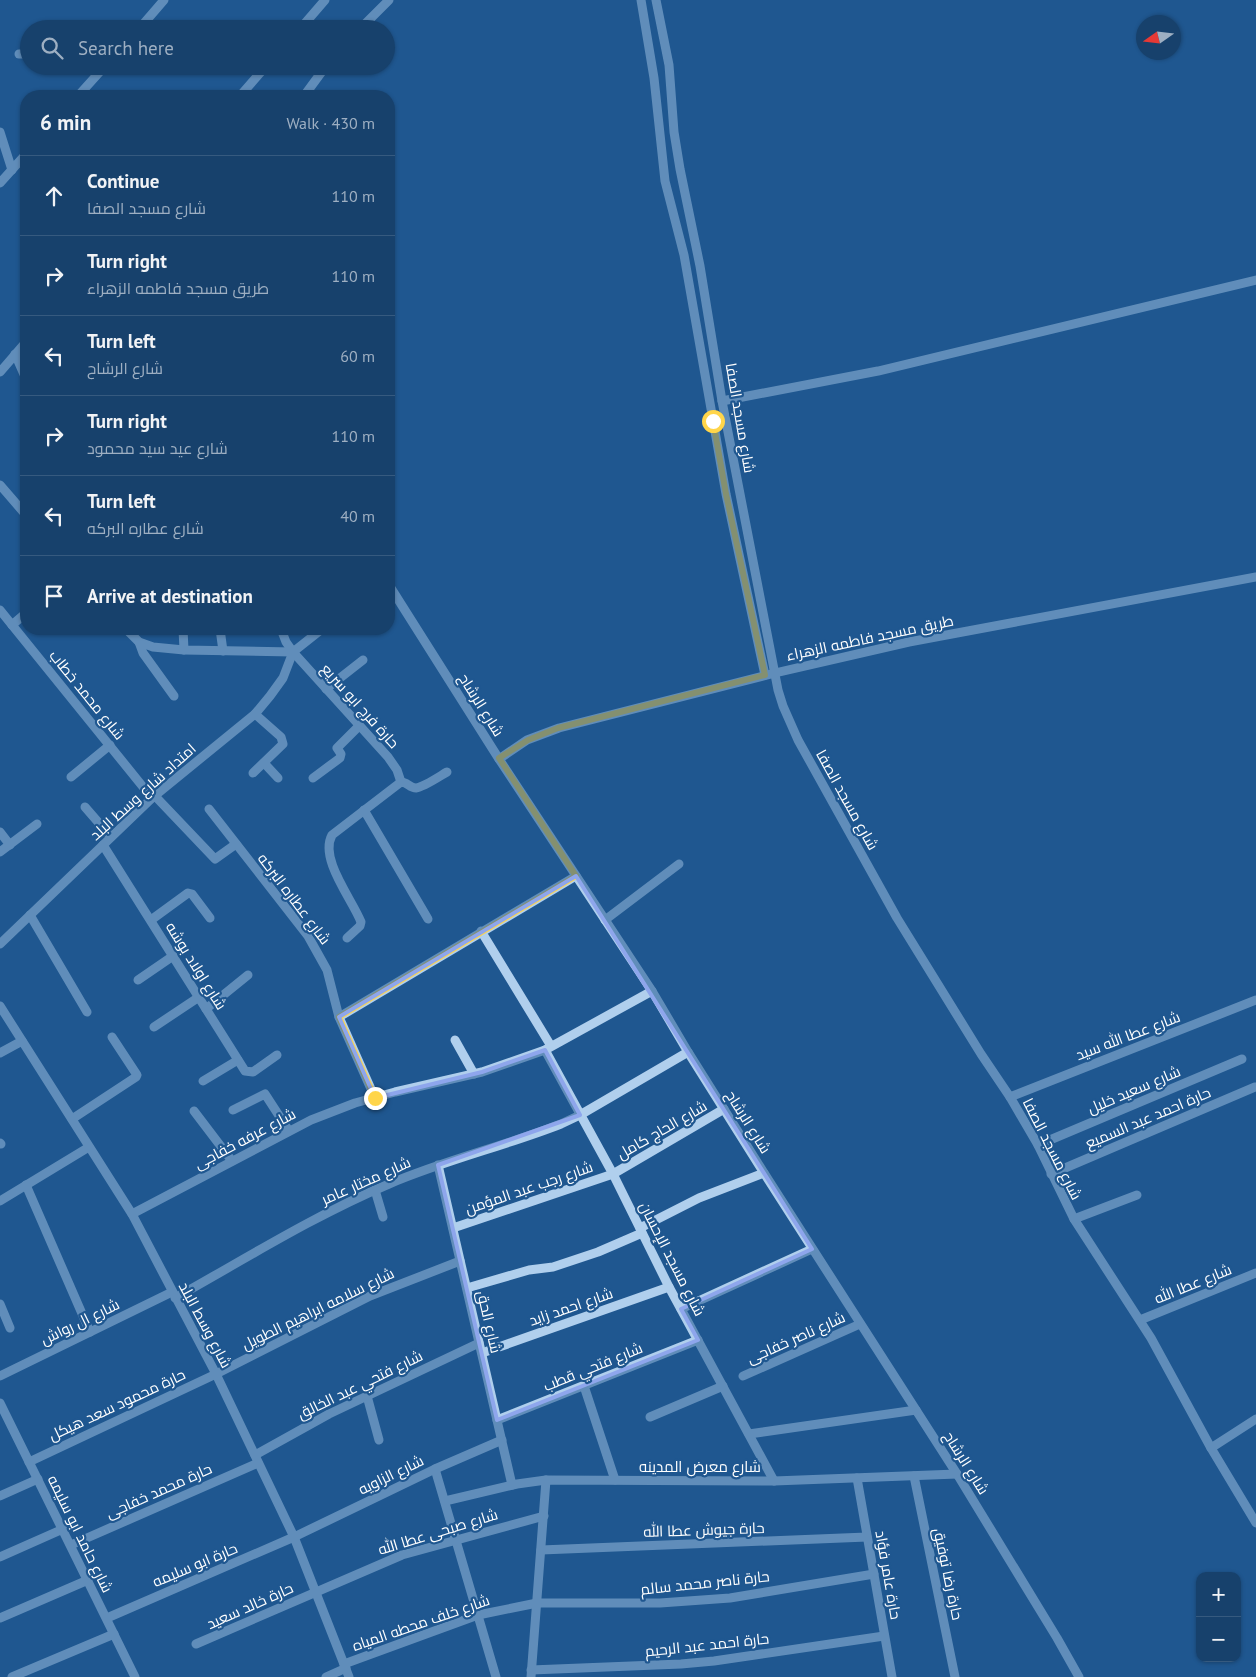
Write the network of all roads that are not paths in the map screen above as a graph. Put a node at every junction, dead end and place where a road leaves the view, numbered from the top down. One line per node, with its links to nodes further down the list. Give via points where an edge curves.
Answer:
1 (164, 0): 6 (street)
2 (325, 0): 7 (street)
3 (389, 0): 8 (street)
4 (641, 0): 45 (street, شارع مسجد الصفا, via 654,78 665,181 684,255 726,494)
5 (656, 0): 24 (street, شارع مسجد الصفا, via 669,65 680,169)
6 (146, 20)
7 (308, 20)
8 (369, 20)
9 (97, 75): 12 (street)
10 (258, 75): 13 (street)
11 (319, 75): 14 (street)
12 (83, 90)
13 (245, 90)
14 (308, 90)
15 (0, 132): 17 (street)
16 (20, 161): 17 (street)
17 (12, 170): 18 (street)
18 (2, 179)
19 (1256, 280): 24 (street, via 878,371)
20 (20, 349): 21 (street)
21 (15, 354): 22 (street); 23 (street)
22 (20, 365)
23 (0, 372)
24 (722, 401): 44 (street, شارع مسجد الصفا)
25 (0, 485): 26 (street)
26 (20, 508)
27 (1256, 577): 44 (street, طريق مسجد فاطمه الزهراء, via 909,642)
28 (395, 594): 51 (street, شارع الرشاح)
29 (0, 610): 31 (street, شارع محمد خطاب)
30 (20, 618): 31 (street)
31 (12, 625): 33 (street, شارع محمد خطاب)
32 (20, 635): 50 (street, شارع محمد خطاب)
33 (20, 635)
34 (132, 635): 39 (street)
35 (183, 635): 40 (street)
36 (221, 635): 41 (street)
37 (283, 635): 42 (street, حارة فرج ابو سريع)
38 (314, 635): 42 (street)
39 (139, 642): 40 (street); 47 (street, via 143,654)
40 (184, 650): 41 (street)
41 (223, 651): 42 (street)
42 (293, 652): 46 (street, حارة فرج ابو سريع); 48 (street, امتداد شارع وسط البلد, via 283,678)
43 (364, 660): 46 (street)
44 (775, 673): 45 (street, طريق مسجد فاطمه الزهراء); 103 (street, شارع مسجد الصفا, via 783,706 802,748 897,918)
45 (765, 675): 51 (street, طريق مسجد فاطمه الزهراء, via 558,728 528,740)
46 (326, 689): 49 (street, حارة فرج ابو سريع)
47 (174, 696)
48 (255, 714): 52 (street, via 283,742); 59 (street, امتداد شارع وسط البلد)
49 (359, 726): 57 (street, via 337,748 340,758); 58 (street, حارة فرج ابو سريع, via 388,757)
50 (110, 745): 55 (street); 59 (street, شارع محمد خطاب)
51 (499, 758): 71 (street, شارع الرشاح)
52 (264, 763): 54 (street); 56 (street)
53 (447, 772): 58 (street, via 419,787)
54 (253, 773)
55 (71, 777)
56 (278, 778)
57 (313, 778)
58 (401, 782): 62 (street)
59 (154, 797): 65 (street, امتداد شارع وسط البلد); 66 (street, شارع محمد خطاب, via 215,859)
60 (86, 807): 65 (street)
61 (208, 809): 66 (street, شارع عطاره البركه)
62 (364, 810): 74 (street); 78 (street, via 332,834 329,847 332,863 361,922)
63 (38, 824): 67 (street)
64 (0, 832): 67 (street)
65 (111, 837): 68 (street, امتداد شارع وسط البلد)
66 (236, 844): 89 (street, شارع عطاره البركه, via 308,936 330,979)
67 (10, 845): 69 (street)
68 (103, 845): 72 (street, امتداد شارع وسط البلد); 75 (street, شارع اولاد بوشه)
69 (0, 852)
70 (679, 864): 76 (street)
71 (576, 876): 76 (street, شارع الرشاح); 77 (street)
72 (30, 915): 79 (street, امتداد شارع وسط البلد); 88 (street)
73 (210, 918): 75 (street, via 188,892)
74 (428, 919)
75 (150, 920): 80 (street, شارع اولاد بوشه)
76 (605, 920): 83 (street, شارع الرشاح)
77 (481, 931): 89 (street); 94 (street, شارع مسجد الإحسان)
78 (347, 938)
79 (0, 944)
80 (173, 956): 82 (street); 84 (street, شارع اولاد بوشه)
81 (248, 975): 87 (street)
82 (138, 980)
83 (652, 991): 94 (street, شارع عرفه خفاجى); 95 (street, شارع الرشاح)
84 (199, 997): 87 (street, شارع اولاد بوشه); 90 (street)
85 (1256, 1000): 103 (street, شارع عطا الله سيد)
86 (0, 1006): 93 (street, شارع وسط البلد)
87 (206, 1009): 99 (street, شارع اولاد بوشه)
88 (87, 1012)
89 (339, 1017): 104 (street, شارع عطاره البركه)
90 (154, 1026)
91 (112, 1037): 109 (street, via 136,1077)
92 (455, 1040): 100 (street)
93 (22, 1041): 96 (street); 109 (street, شارع وسط البلد)
94 (548, 1048): 100 (street, شارع عرفه خفاجى); 108 (street, شارع مسجد الإحسان)
95 (688, 1052): 105 (street, شارع الرشاح); 108 (street, شارع مختار عامر)
96 (0, 1053)
97 (276, 1055): 99 (street, via 250,1072)
98 (1242, 1059): 111 (street, شارع سعيد خليل)
99 (238, 1060): 101 (street)
100 (474, 1074): 104 (street, شارع عرفه خفاجى)
101 (203, 1081)
102 (1255, 1087): 117 (street, حارة احمد عبد السميع)
103 (1010, 1097): 111 (street, شارع مسجد الصفا)
104 (375, 1098): 110 (street, شارع عرفه خفاجى)
105 (724, 1109): 115 (street, شارع الرشاح); 116 (street, شارع الحاج كامل)
106 (233, 1110): 110 (street, via 265,1094)
107 (194, 1111): 113 (street)
108 (580, 1115): 114 (street, شارع مختار عامر); 116 (street, شارع مسجد الإحسان)
109 (72, 1119): 112 (street, شارع وسط البلد)
110 (289, 1131): 113 (street, شارع عرفه خفاجى)
111 (1038, 1145): 117 (street, شارع مسجد الصفا)
112 (89, 1147): 118 (street); 122 (street, شارع وسط البلد)
113 (232, 1161): 122 (street, شارع عرفه خفاجى)
114 (438, 1165): 119 (street, شارع مختار عامر); 125 (street, شارع الحق)
115 (764, 1173): 126 (street, via 699,1198); 127 (street, شارع الرشاح)
116 (614, 1174): 125 (street, شارع رجب عبد المؤمن); 126 (street, شارع مسجد الإحسان)
117 (1051, 1174): 124 (street, شارع مسجد الصفا)
118 (26, 1185): 121 (street); 138 (street)
119 (375, 1190): 123 (street); 132 (street, شارع مختار عامر)
120 (1137, 1196): 124 (street)
121 (0, 1201)
122 (132, 1214): 132 (street, شارع وسط البلد)
123 (383, 1216)
124 (1074, 1219): 135 (street, شارع مسجد الصفا)
125 (453, 1228): 128 (street, شارع الحق)
126 (641, 1231): 130 (street, شارع مسجد الإحسان); 131 (street, via 598,1252 562,1264)
127 (812, 1250): 134 (street); 136 (street, شارع الرشاح)
128 (460, 1261): 131 (street, شارع الحق); 142 (street, شارع سلامه ابراهيم الطويل, via 370,1296)
129 (1256, 1273): 135 (street, شارع عطا الله)
130 (669, 1287): 134 (street, شارع مسجد الإحسان); 141 (street, شارع احمد زايد)
131 (467, 1288): 140 (street, شارع الحق)
132 (174, 1295): 138 (street, شارع ال رواش); 142 (street, شارع وسط البلد)
133 (0, 1304): 137 (street)
134 (681, 1308): 139 (street, شارع مسجد الإحسان)
135 (1140, 1320): 156 (street, شارع مسجد الصفا)
136 (860, 1324): 144 (street, شارع ناصر خفاجى); 149 (street, شارع الرشاح)
137 (10, 1328)
138 (90, 1332): 143 (street, شارع ال رواش)
139 (698, 1340): 145 (street, شارع فتحي قطب); 146 (street, شارع مسجد الإحسان)
140 (479, 1343): 141 (street, شارع الحق); 147 (street, شارع فتحي عبد الخالق)
141 (482, 1352): 152 (street, شارع الحق)
142 (216, 1374): 157 (street, شارع وسط البلد); 158 (street, حارة محمود سعد هيكل)
143 (0, 1376)
144 (743, 1376)
145 (584, 1386): 152 (street, شارع فتحي قطب); 165 (street)
146 (723, 1386): 150 (street); 153 (street, شارع مسجد الإحسان)
147 (367, 1396): 154 (street); 157 (street, شارع فتحي عبد الخالق, via 329,1414)
148 (0, 1403): 158 (street, شارع حامد ابو سليمه)
149 (916, 1410): 153 (street); 160 (street, شارع الرشاح)
150 (650, 1417)
151 (1256, 1419): 156 (street)
152 (497, 1420): 155 (street, شارع الحق)
153 (749, 1434): 166 (street, شارع مسجد الإحسان)
154 (379, 1440)
155 (502, 1440): 159 (street, شارع الزاويه); 167 (street, شارع الحق)
156 (1211, 1448): 171 (street, شارع مسجد الصفا)
157 (256, 1459): 173 (street, شارع وسط البلد); 176 (street, حارة محمد خفاجى)
158 (29, 1462): 163 (street, شارع حامد ابو سليمه)
159 (435, 1469): 169 (street); 173 (street, شارع الزاويه)
160 (957, 1474): 161 (street, شارع معرض المدينه); 197 (street, شارع الرشاح)
161 (914, 1476): 162 (street, شارع معرض المدينه); 196 (street, حارة رضا توفيق)
162 (857, 1478): 166 (street, شارع معرض المدينه); 174 (street, حارة عامر فؤاد)
163 (38, 1479): 168 (street); 172 (street, شارع حامد ابو سليمه)
164 (546, 1480): 165 (street, شارع معرض المدينه); 167 (street, شارع معرض المدينه); 170 (street)
165 (615, 1480): 166 (street, شارع معرض المدينه)
166 (774, 1481)
167 (512, 1485): 169 (street, شارع معرض المدينه)
168 (0, 1496)
169 (445, 1501): 175 (street)
170 (544, 1516): 175 (street, شارع صبحى عطا الله); 177 (street)
171 (1256, 1523)
172 (63, 1529): 176 (street, شارع حامد ابو سليمه); 178 (street)
173 (294, 1537): 181 (street, شارع وسط البلد); 185 (street, حارة ابو سليمه)
174 (867, 1537): 177 (street, حارة جيوش عطا الله); 179 (street, حارة عامر فؤاد)
175 (456, 1539): 181 (street, شارع صبحى عطا الله, via 402,1555); 183 (street)
176 (71, 1545): 180 (street, شارع حامد ابو سليمه)
177 (541, 1550): 182 (street)
178 (0, 1557)
179 (874, 1574): 182 (street, حارة ناصر محمد سالم, via 730,1598 660,1604); 187 (street, حارة عامر فؤاد)
180 (88, 1580): 184 (street); 185 (street, شارع حامد ابو سليمه)
181 (316, 1592): 188 (street, حارة خالد سعيد); 189 (street, شارع وسط البلد)
182 (537, 1603): 183 (street, شارع خلف محطه المياه); 190 (street)
183 (478, 1615): 189 (street, شارع خلف محطه المياه); 194 (street)
184 (0, 1618)
185 (107, 1618): 186 (street, شارع حامد ابو سليمه)
186 (114, 1634): 191 (street); 192 (street, شارع حامد ابو سليمه)
187 (884, 1636): 190 (street, حارة احمد عبد الرحيم, via 714,1661); 195 (street, حارة عامر فؤاد)
188 (196, 1644)
189 (347, 1670): 193 (street, شارع خلف محطه المياه)
190 (530, 1675)
191 (12, 1677)
192 (135, 1677)
193 (326, 1677)
194 (496, 1677)
195 (892, 1677)
196 (955, 1677)
197 (1078, 1677)

